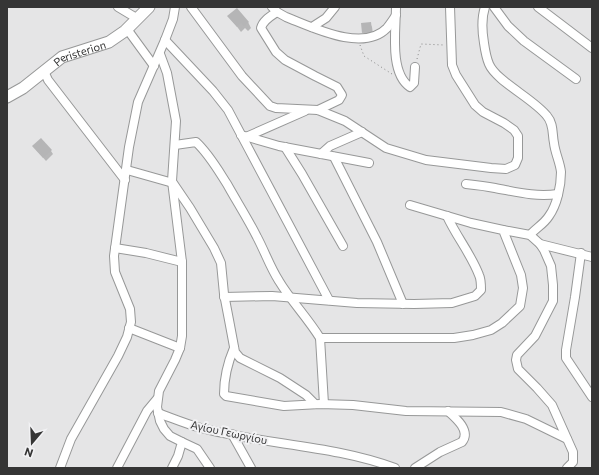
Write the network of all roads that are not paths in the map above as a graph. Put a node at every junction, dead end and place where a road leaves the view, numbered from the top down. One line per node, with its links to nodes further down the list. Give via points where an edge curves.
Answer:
1 (118, 7): 12 (street)
2 (149, 7): 12 (street, Peristerion)
3 (175, 7): 15 (street)
4 (191, 7): 23 (street, via 242,76 270,106)
5 (335, 7): 13 (street, via 326,18)
6 (450, 7): 25 (street, via 450,46 456,75 475,105 514,130 518,136 518,158 515,164 506,169 426,160 386,148)
7 (485, 7): 36 (street, via 482,32 489,65 495,73 536,105 551,122 561,172)
8 (494, 7): 21 (street, via 508,26 524,41)
9 (538, 7): 16 (street)
10 (275, 10): 13 (street); 24 (street, via 260,28 276,52 297,67 337,87 342,95 339,100)
11 (396, 11): 13 (street, via 386,29 364,39 346,38); 19 (street, via 396,57 401,76 410,86 414,83)
12 (138, 19): 14 (street, Peristerion)
13 (312, 27)
14 (127, 29): 18 (street); 20 (street, Peristerion, via 109,42 62,57)
15 (166, 40): 17 (street); 26 (street, via 213,91)
16 (592, 48)
17 (160, 54): 18 (street); 27 (street, via 167,73 176,121)
18 (154, 66): 32 (street, via 138,102)
19 (415, 67)
20 (44, 71): 22 (street, Peristerion); 33 (street, via 48,80)
21 (576, 79)
22 (7, 97)
23 (308, 109): 24 (street); 26 (street)
24 (318, 110): 25 (street, via 345,121)
25 (362, 132): 29 (street, via 330,146)
26 (243, 136): 28 (street); 49 (street)
27 (175, 145): 34 (street); 48 (street, via 196,142 220,172)
28 (285, 147): 29 (street); 42 (street)
29 (321, 154): 30 (street)
30 (334, 157): 31 (street); 50 (street, via 377,242)
31 (368, 164)
32 (127, 170): 33 (street); 34 (street)
33 (125, 180): 43 (street)
34 (173, 183): 46 (street); 47 (street, via 221,263)
35 (466, 184): 36 (street, via 525,194)
36 (558, 194): 40 (street, via 544,223)
37 (410, 205): 38 (street)
38 (447, 216): 39 (street); 50 (street, via 480,276 481,290 475,296 452,303)
39 (503, 230): 40 (street); 52 (street, via 521,275 523,288 520,306 491,330 454,338)
40 (530, 235): 41 (street)
41 (540, 244): 44 (street); 62 (street, via 551,266 552,301 535,336 517,355 516,360 518,369 552,405)
42 (343, 246)
43 (115, 248): 46 (street); 51 (street, via 115,272 130,309)
44 (581, 253): 45 (street); 55 (street, via 566,358)
45 (592, 257)
46 (182, 262): 53 (street)
47 (224, 296): 48 (street); 54 (street)
48 (289, 298): 49 (street); 52 (street)
49 (329, 300): 50 (street)
50 (403, 304)
51 (129, 328): 53 (street); 64 (street, via 118,356 71,439)
52 (320, 338): 58 (street)
53 (180, 348): 56 (street)
54 (234, 348): 57 (street, via 240,358 280,378); 57 (street, via 225,377 226,396 284,406)
55 (592, 397)
56 (157, 398): 60 (street); 65 (street, via 147,411)
57 (315, 404): 58 (street)
58 (324, 404): 59 (street, via 406,411)
59 (448, 411): 62 (street, via 501,412 526,419); 70 (street, via 461,425 466,434 464,439)
60 (158, 413): 61 (street, Αγίου Γεωργίου, via 201,428); 63 (street, via 164,430)
61 (232, 434): 68 (street); 69 (street, Αγίου Γεωργίου, via 349,455)
62 (567, 440): 71 (street, via 573,462)
63 (182, 442): 66 (street); 67 (street, via 197,449)
64 (60, 468)
65 (117, 468)
66 (172, 468)
67 (210, 468)
68 (251, 468)
69 (395, 468)
70 (415, 468)
71 (567, 468)

